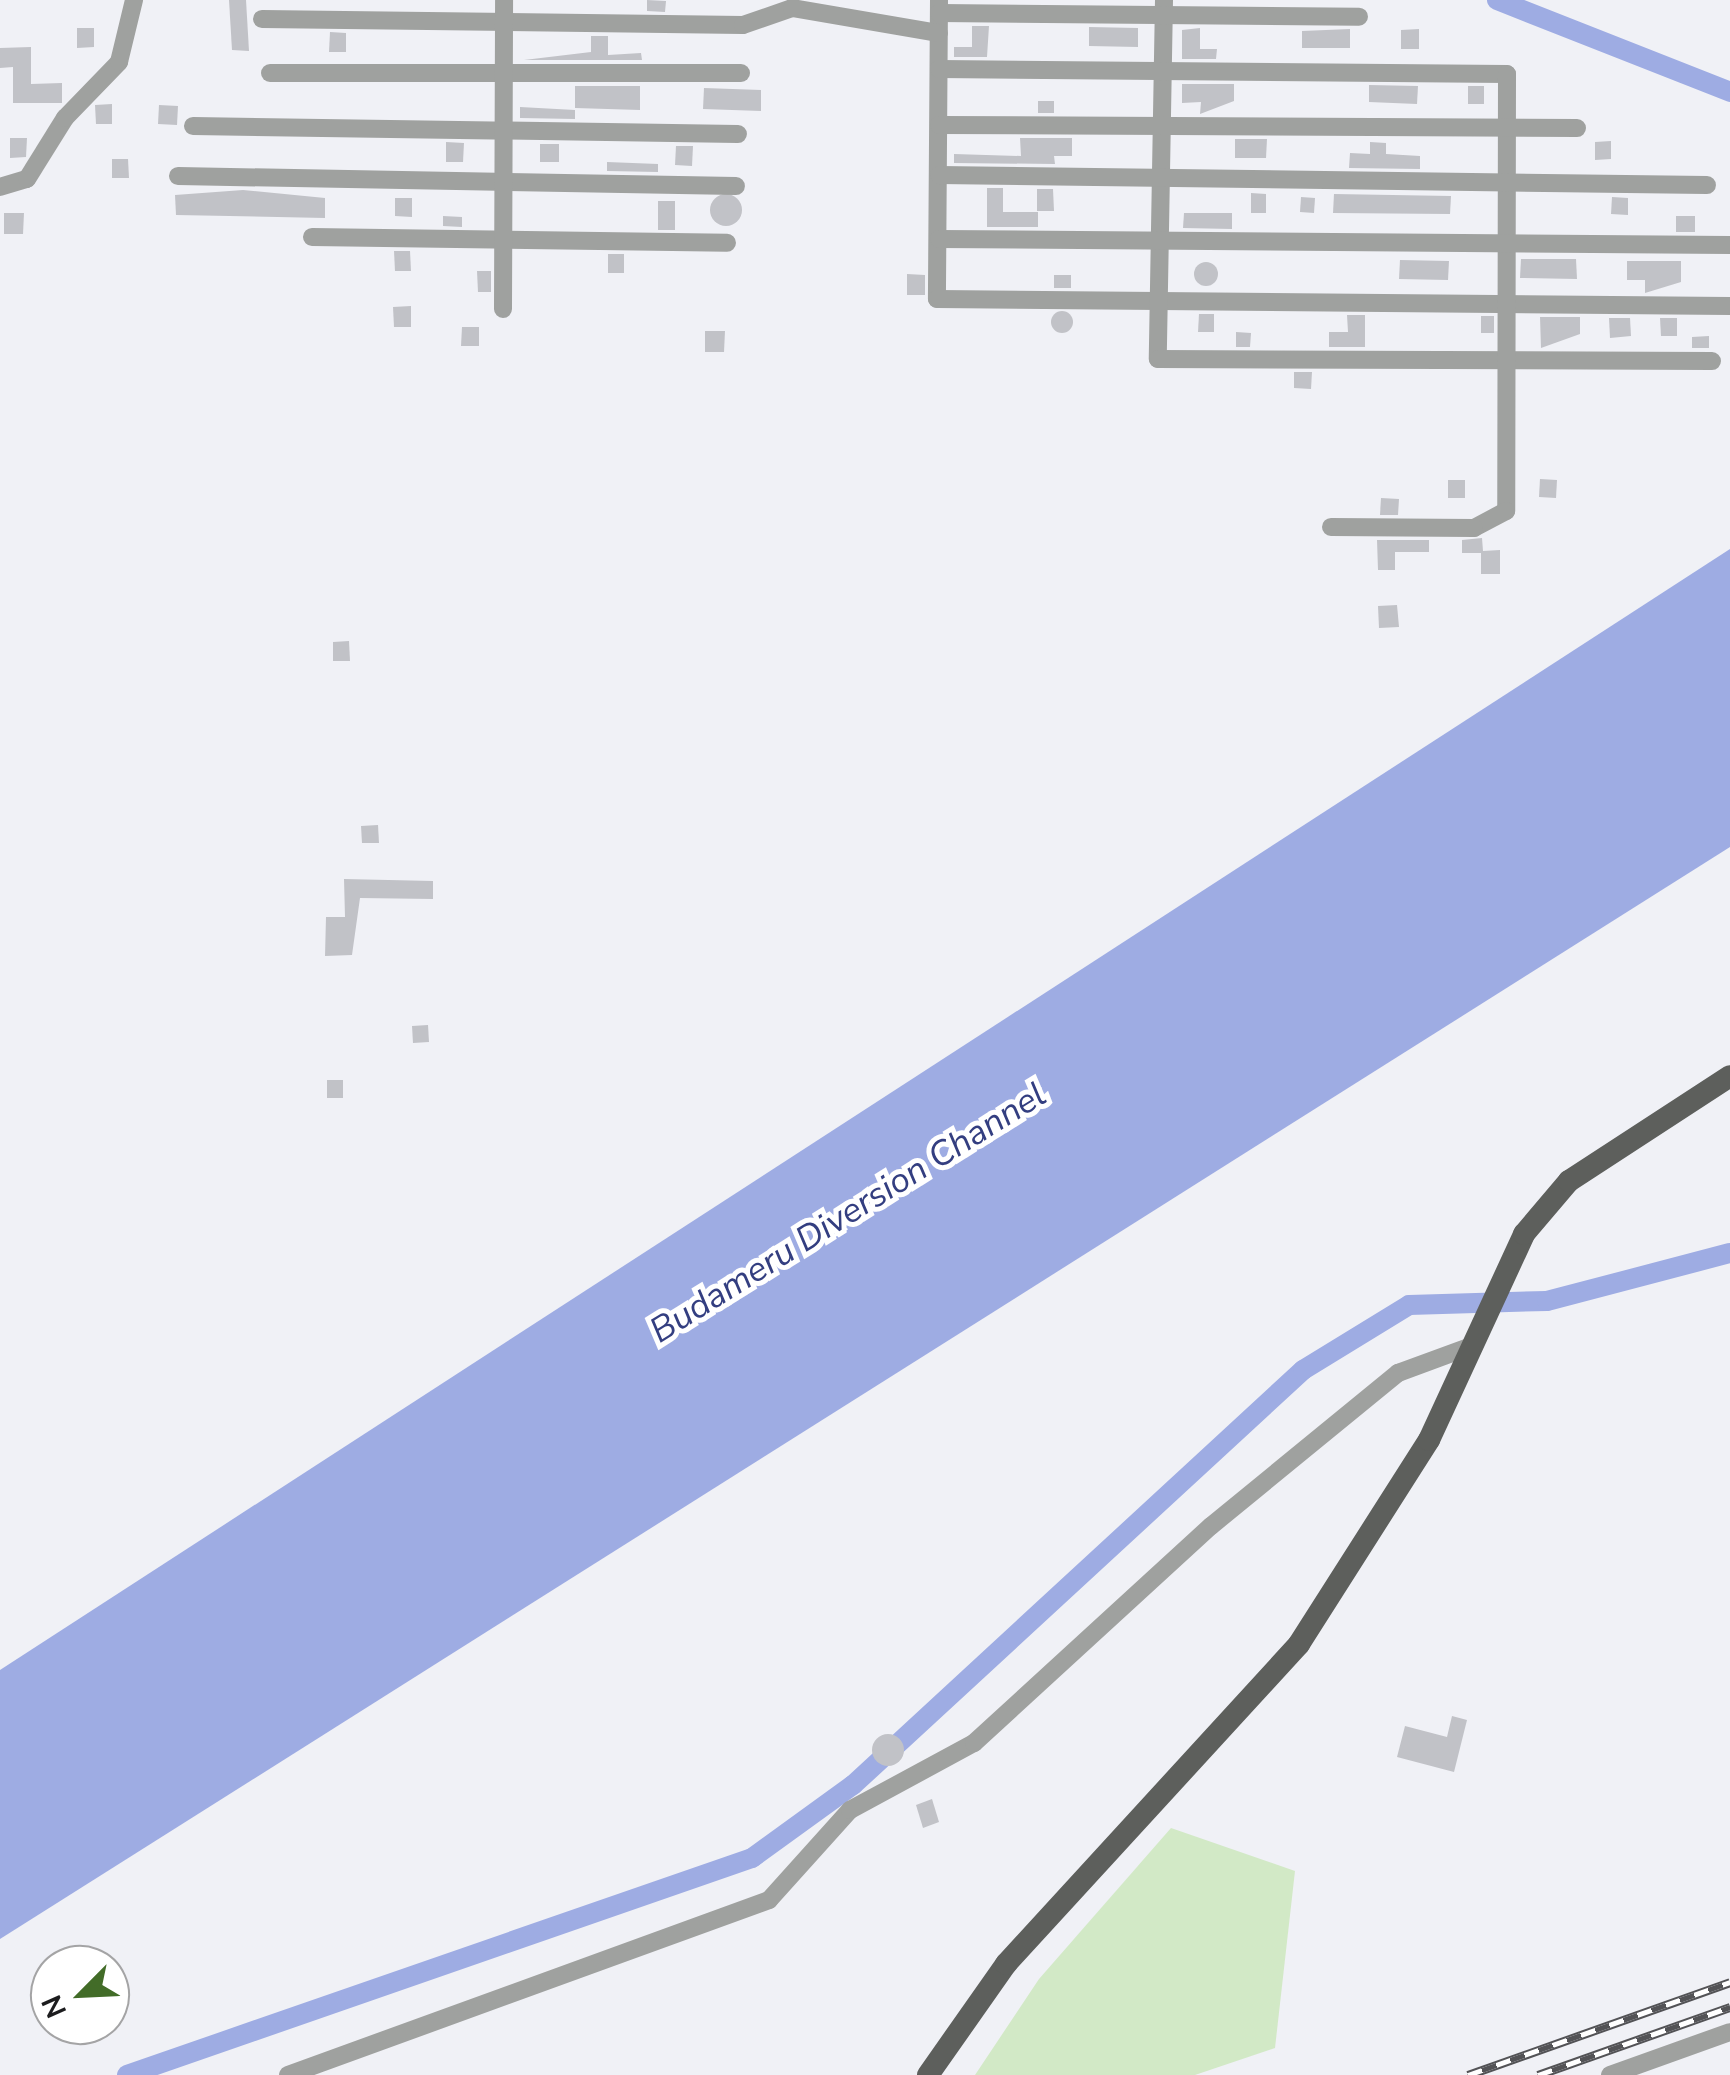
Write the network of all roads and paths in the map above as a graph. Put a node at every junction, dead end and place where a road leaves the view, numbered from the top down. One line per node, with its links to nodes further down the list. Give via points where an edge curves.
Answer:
1 (134, 0): 26 (street, via 119,62 65,118 27,179)
2 (1164, 8): 4 (street); 6 (street); 8 (street)
3 (504, 9): 4 (street, via 743,24 792,8); 5 (street); 10 (street)
4 (940, 15): 7 (street)
5 (262, 18)
6 (1359, 18)
7 (940, 69): 8 (street); 12 (street)
8 (1163, 71): 14 (street); 16 (street, via 1508,74)
9 (270, 73): 10 (street)
10 (504, 73): 11 (street); 17 (street)
11 (742, 73)
12 (940, 125): 14 (street); 19 (street)
13 (193, 126): 17 (street)
14 (1162, 126): 16 (street); 21 (street)
15 (1577, 128): 16 (street)
16 (1507, 129): 22 (street)
17 (504, 131): 18 (street); 23 (street)
18 (738, 134)
19 (940, 175): 21 (street); 28 (street)
20 (178, 176): 23 (street)
21 (1161, 176): 22 (street); 30 (street)
22 (1507, 178): 24 (street); 32 (street)
23 (504, 182): 25 (street); 29 (street)
24 (1707, 185)
25 (736, 186)
26 (0, 187)
27 (312, 237): 29 (street)
28 (939, 239): 30 (street); 34 (street, via 938,299)
29 (503, 240): 31 (street); 37 (street)
30 (1160, 240): 32 (street); 34 (street)
31 (727, 243)
32 (1507, 243): 33 (street); 35 (street)
33 (1730, 245)
34 (1159, 301): 35 (street); 39 (street, via 1158,358)
35 (1507, 304): 36 (street); 39 (street)
36 (1730, 306)
37 (503, 308)
38 (1712, 361): 39 (street)
39 (1507, 362): 40 (street, via 1506,511 1474,528)
40 (1331, 528)
41 (1730, 1076): 42 (main road, via 1569,1181 1494,1281)
42 (1466, 1348): 44 (street, via 1398,1373 1211,1526 974,1743 850,1810 769,1900); 45 (main road, via 1430,1440 1299,1644 1006,1964)
43 (1730, 2032): 46 (street)
44 (288, 2075)
45 (928, 2075)
46 (1610, 2075)

